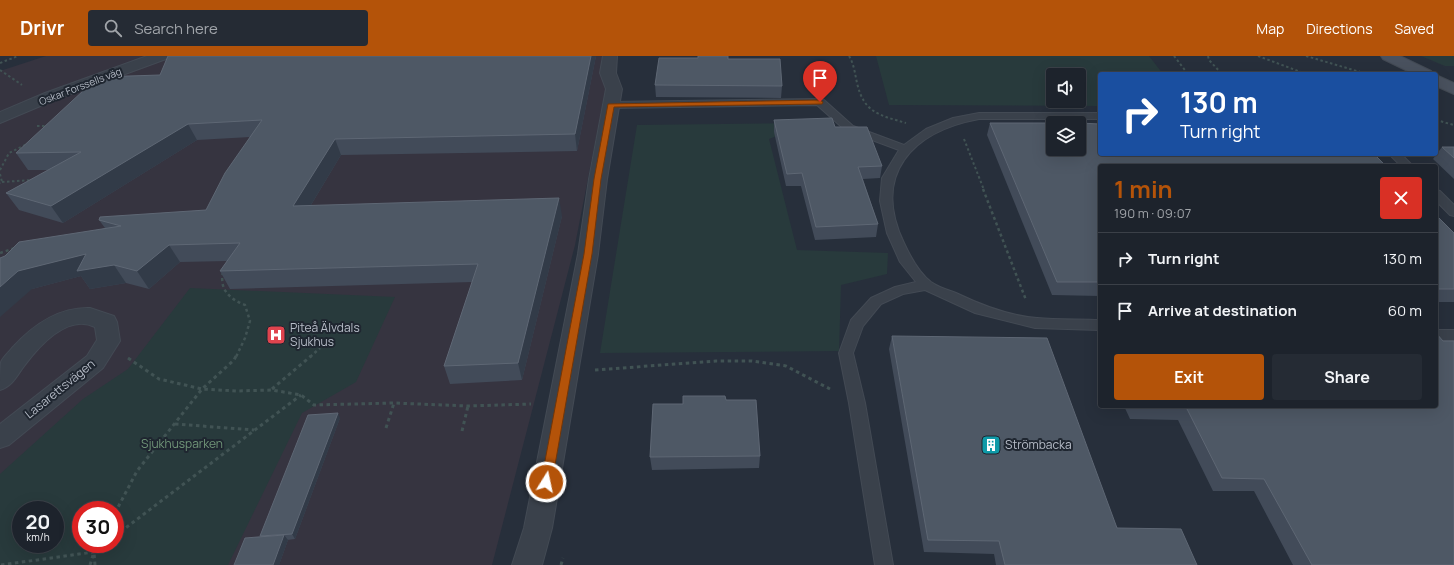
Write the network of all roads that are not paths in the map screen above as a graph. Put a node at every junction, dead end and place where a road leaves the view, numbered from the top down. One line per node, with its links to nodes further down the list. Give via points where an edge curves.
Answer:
1 (161, 56): 9 (street, Oskar Forssells väg)
2 (610, 56): 7 (street, via 607,74 614,89)
3 (1388, 56): 4 (street)
4 (1422, 72)
5 (1438, 81): 6 (street)
6 (1454, 90)
7 (611, 105): 10 (lane, via 820,102 849,128); 21 (street, via 588,254 538,528)
8 (1098, 116): 10 (lane, via 979,116 957,120 930,130)
9 (0, 118)
10 (905, 149): 15 (lane, via 888,178 886,201 892,233 907,262)
11 (1397, 156): 12 (lane)
12 (1405, 164)
13 (1438, 196): 14 (lane)
14 (1454, 212)
15 (926, 286): 16 (lane, via 980,310 1035,323); 22 (lane, via 900,290 876,301 856,324 846,354 857,403)
16 (1098, 325)
17 (1438, 335): 18 (lane)
18 (1454, 336)
19 (0, 380): 20 (street, Lasarettsvägen, via 43,331 68,318 90,316 106,322 109,341 95,362)
20 (0, 438)
21 (527, 565)
22 (884, 565)

